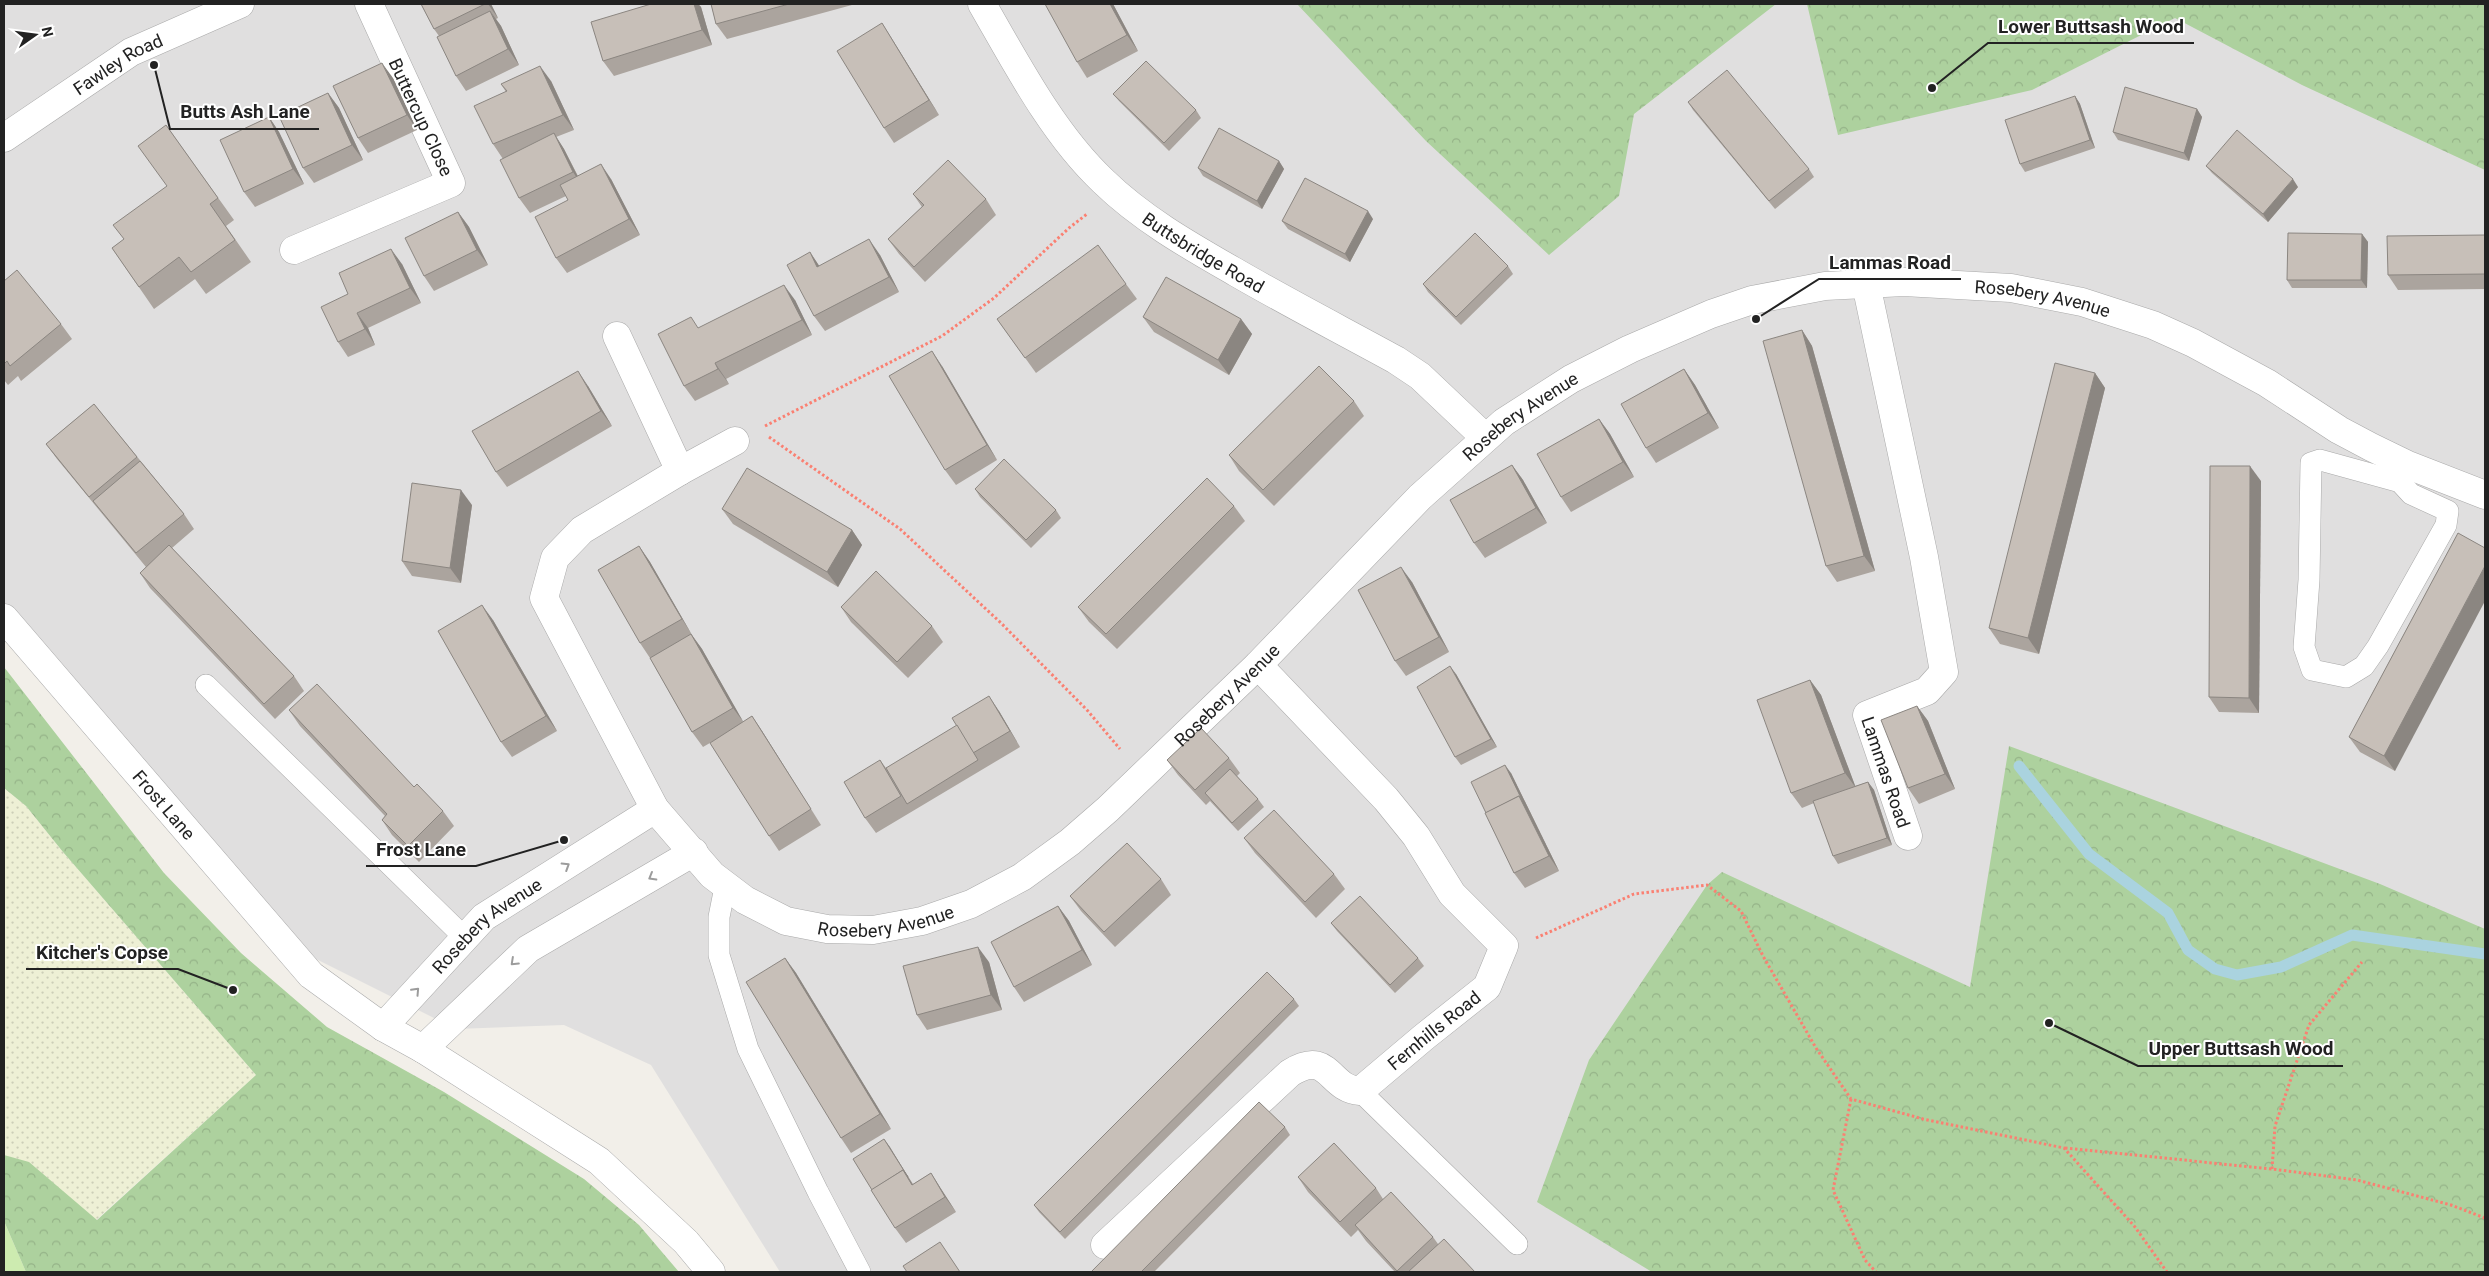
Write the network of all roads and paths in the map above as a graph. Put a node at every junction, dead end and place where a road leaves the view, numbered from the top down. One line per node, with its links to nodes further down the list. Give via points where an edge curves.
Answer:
1 (240, 4): 4 (street, Fawley Road, via 131,52)
2 (369, 4): 6 (street, Buttercup Close, via 451,183)
3 (982, 4): 5 (street, Buttsbridge Road, via 1058,127)
4 (4, 138)
5 (1114, 191): 9 (path, via 994,298 942,336); 10 (street, Buttsbridge Road, via 1193,248 1420,376)
6 (294, 250)
7 (1866, 284): 10 (street, Rosebery Avenue, via 1825,286 1752,300 1688,324 1571,379); 12 (street, Rosebery Avenue, via 1904,282 2012,288 2082,302 2144,322 2193,343 2267,383); 19 (street, Lammas Road, via 1919,529 1944,672 1927,691 1867,715)
8 (617, 336): 11 (street)
9 (747, 435): 11 (street, Rosebery Avenue); 17 (path, via 900,529 1001,623 1087,710)
10 (1483, 439): 15 (street, Rosebery Avenue, via 1420,497)
11 (680, 471): 18 (street, Rosebery Avenue, via 582,530 555,558 544,598)
12 (2404, 474): 12 (lane, via 2412,494 2448,511 2446,526 2364,666 2346,677 2312,670 2304,647 2311,463 2320,460); 13 (street, Rosebery Avenue)
13 (2485, 496)
14 (4, 618): 25 (street, Frost Lane, via 311,975)
15 (1258, 665): 17 (street, Rosebery Avenue); 23 (street, via 1386,799 1416,836 1452,894)
16 (206, 684): 22 (lane)
17 (1143, 776): 21 (street, Rosebery Avenue, via 1048,860 971,904 922,921 866,930 806,926 767,912)
18 (656, 809): 20 (street, Rosebery Avenue); 22 (street, Rosebery Avenue, one-way to 18, via 484,917)
19 (1908, 836)
20 (694, 852): 21 (street, Rosebery Avenue); 26 (street, one-way to 26, via 528,949)
21 (725, 887): 35 (lane, via 719,917 719,955 748,1048)
22 (464, 938): 25 (street, Rosebery Avenue, one-way to 22)
23 (1504, 946): 27 (street, Fernhills Road, via 1487,988); 28 (path, via 1534,939 1634,894 1707,885 1741,911 1762,956 1811,1039)
24 (2362, 962): 30 (path, via 2310,1025 2275,1126)
25 (383, 1027): 26 (street, Frost Lane)
26 (423, 1049): 34 (street, Frost Lane, via 599,1160 686,1242)
27 (1360, 1091): 32 (lane); 33 (street, via 1352,1090 1317,1065 1300,1067)
28 (1851, 1098): 29 (path, via 1923,1119); 36 (path, via 1833,1190 1865,1260)
29 (2064, 1148): 30 (path); 37 (path, via 2135,1227)
30 (2272, 1168): 31 (path, via 2357,1180 2451,1205)
31 (2485, 1218)
32 (1517, 1244)
33 (1105, 1245)
34 (711, 1272)
35 (860, 1272)
36 (1876, 1272)
37 (2167, 1272)

